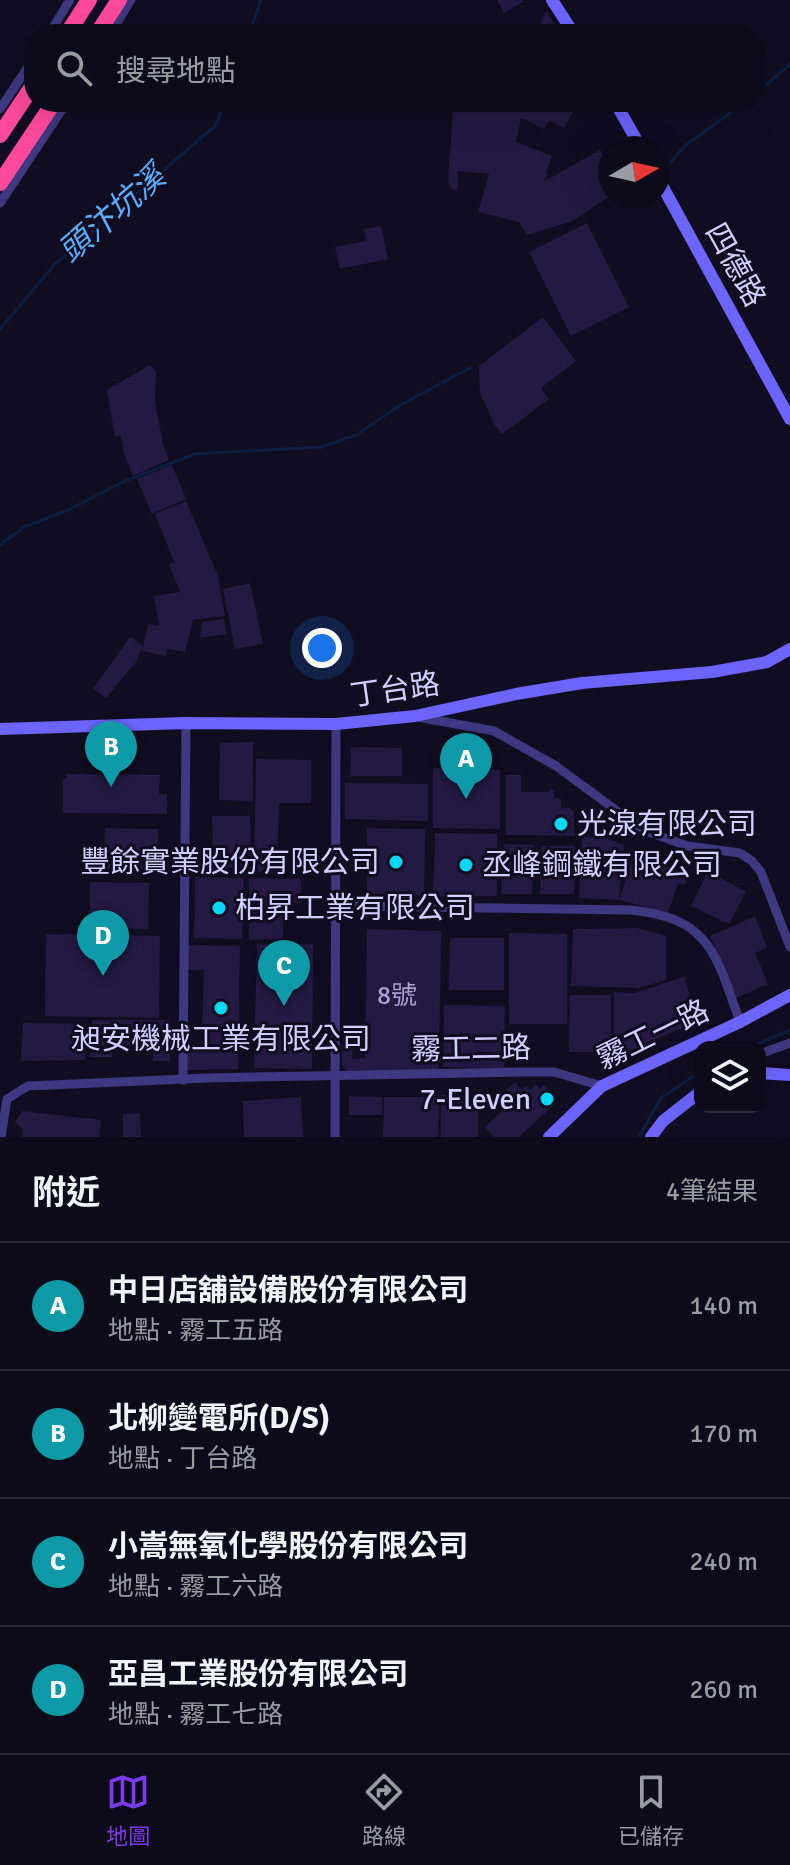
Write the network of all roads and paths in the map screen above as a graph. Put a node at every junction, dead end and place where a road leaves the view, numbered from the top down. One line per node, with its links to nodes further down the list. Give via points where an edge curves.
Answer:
1 (70, 0): 6 (street)
2 (89, 0): 7 (highway)
3 (119, 0): 8 (highway)
4 (131, 0): 9 (street)
5 (552, 0): 10 (street)
6 (55, 24)
7 (73, 24)
8 (103, 24)
9 (116, 24)
10 (568, 24)
11 (24, 73): 13 (street)
12 (24, 99): 17 (highway)
13 (0, 109)
14 (47, 112): 19 (highway)
15 (60, 112): 21 (street)
16 (621, 112): 18 (street)
17 (0, 135)
18 (634, 136)
19 (0, 183)
20 (670, 200): 22 (street, 四德路)
21 (0, 203)
22 (790, 419)
23 (790, 649): 24 (street, 丁台路, via 767,662 712,672 582,683)
24 (415, 716): 26 (street, 丁台路); 29 (street, via 494,731 556,766 643,830 688,846 740,853 761,872)
25 (186, 723): 26 (street, 丁台路); 27 (street, 丁台路); 37 (street)
26 (336, 724): 28 (street)
27 (0, 729)
28 (337, 906): 31 (street, via 631,910 673,917 702,935 718,959); 36 (street)
29 (790, 947)
30 (790, 995): 31 (street, 霧工一路)
31 (740, 1022): 38 (street, 霧工一路)
32 (790, 1043): 33 (street)
33 (766, 1052)
34 (766, 1073): 35 (street)
35 (790, 1075)
36 (335, 1076): 37 (street, 霧工二路); 38 (street, 霧工二路, via 554,1072); 41 (street)
37 (183, 1080): 40 (street, 霧工二路, via 28,1086 7,1099)
38 (602, 1086): 42 (street, 霧工一路)
39 (694, 1097): 43 (street)
40 (1, 1137)
41 (335, 1137)
42 (549, 1137)
43 (651, 1137)

